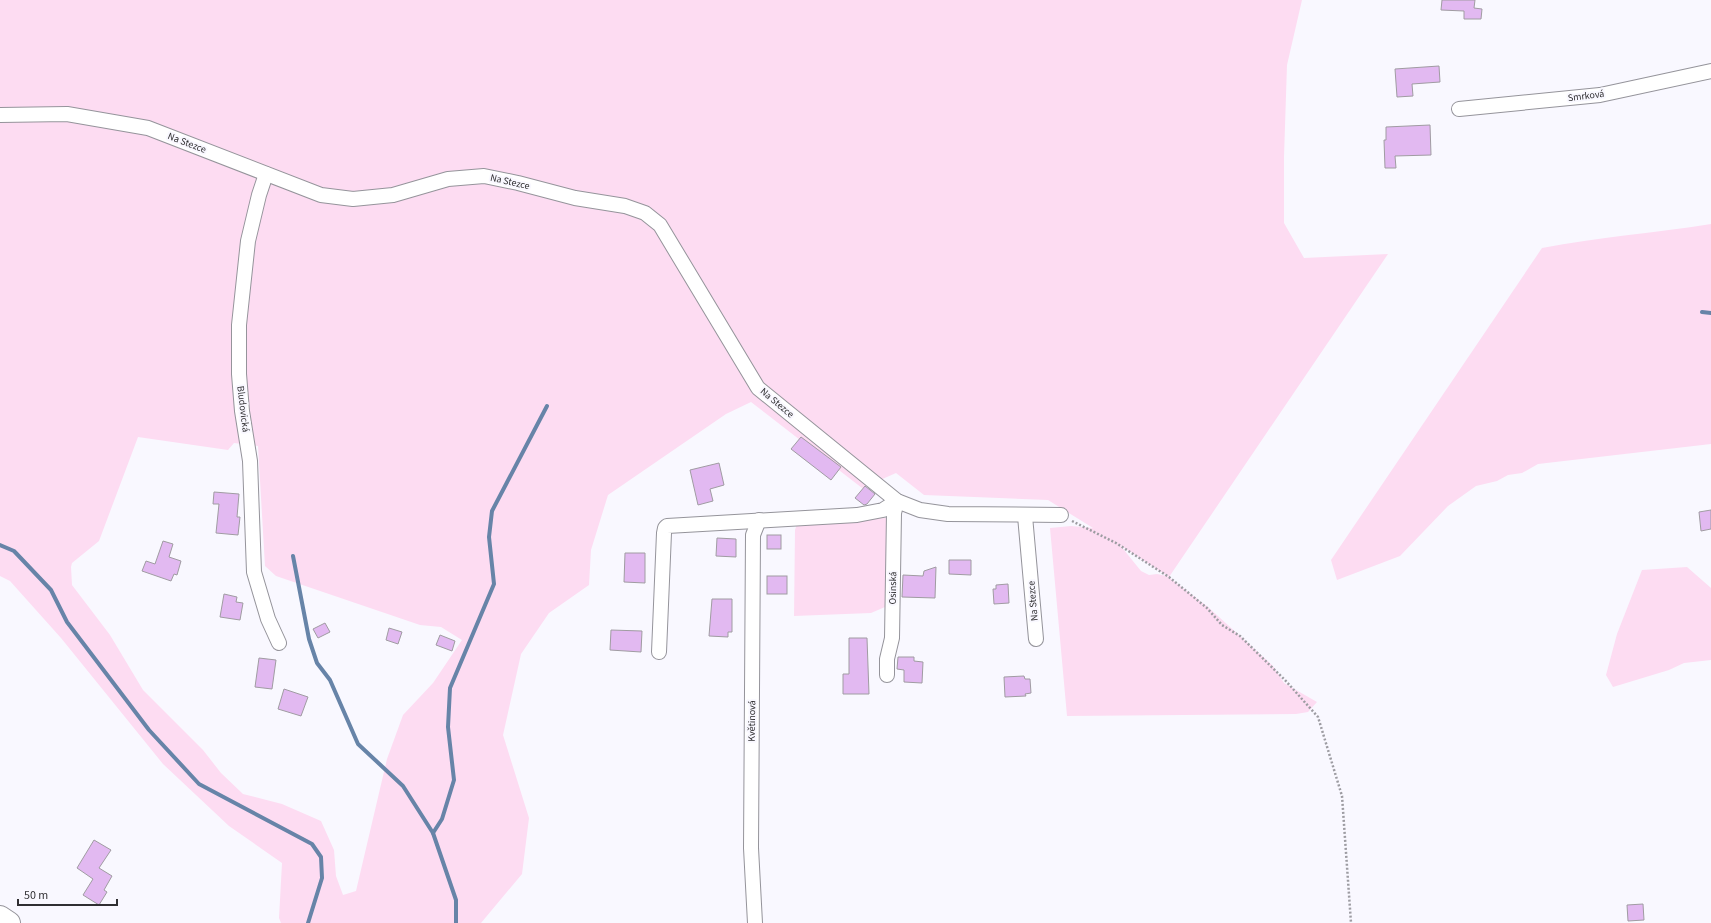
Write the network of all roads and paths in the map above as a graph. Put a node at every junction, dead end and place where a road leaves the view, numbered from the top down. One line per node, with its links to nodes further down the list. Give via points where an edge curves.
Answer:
1 (1711, 71): 2 (street, Smrková, via 1600,95)
2 (1459, 109)
3 (0, 115): 4 (street, Na Stezce, via 67,114 148,128)
4 (266, 174): 5 (street, Na Stezce, via 321,195 353,199 393,195 448,179 484,176 645,212 660,225 758,388); 10 (street, Bludovická, via 248,241 239,325 239,374 250,460 254,572)
5 (897, 501): 7 (street, Na Stezce, via 920,510 948,514); 8 (street, via 873,513); 12 (street, Osinská, via 894,513 892,638 887,659)
6 (1061, 515): 7 (street, Na Stezce); 16 (path, via 1116,543 1169,577 1208,608 1222,625 1240,636 1318,717 1342,796)
7 (1025, 516): 9 (street, Na Stezce)
8 (759, 520): 11 (street, via 665,528); 15 (street, Květinová, via 753,535 751,848)
9 (1036, 640)
10 (279, 643)
11 (659, 652)
12 (888, 675)
13 (0, 917): 14 (main road)
14 (9, 923)
15 (755, 923)
16 (1351, 923)

